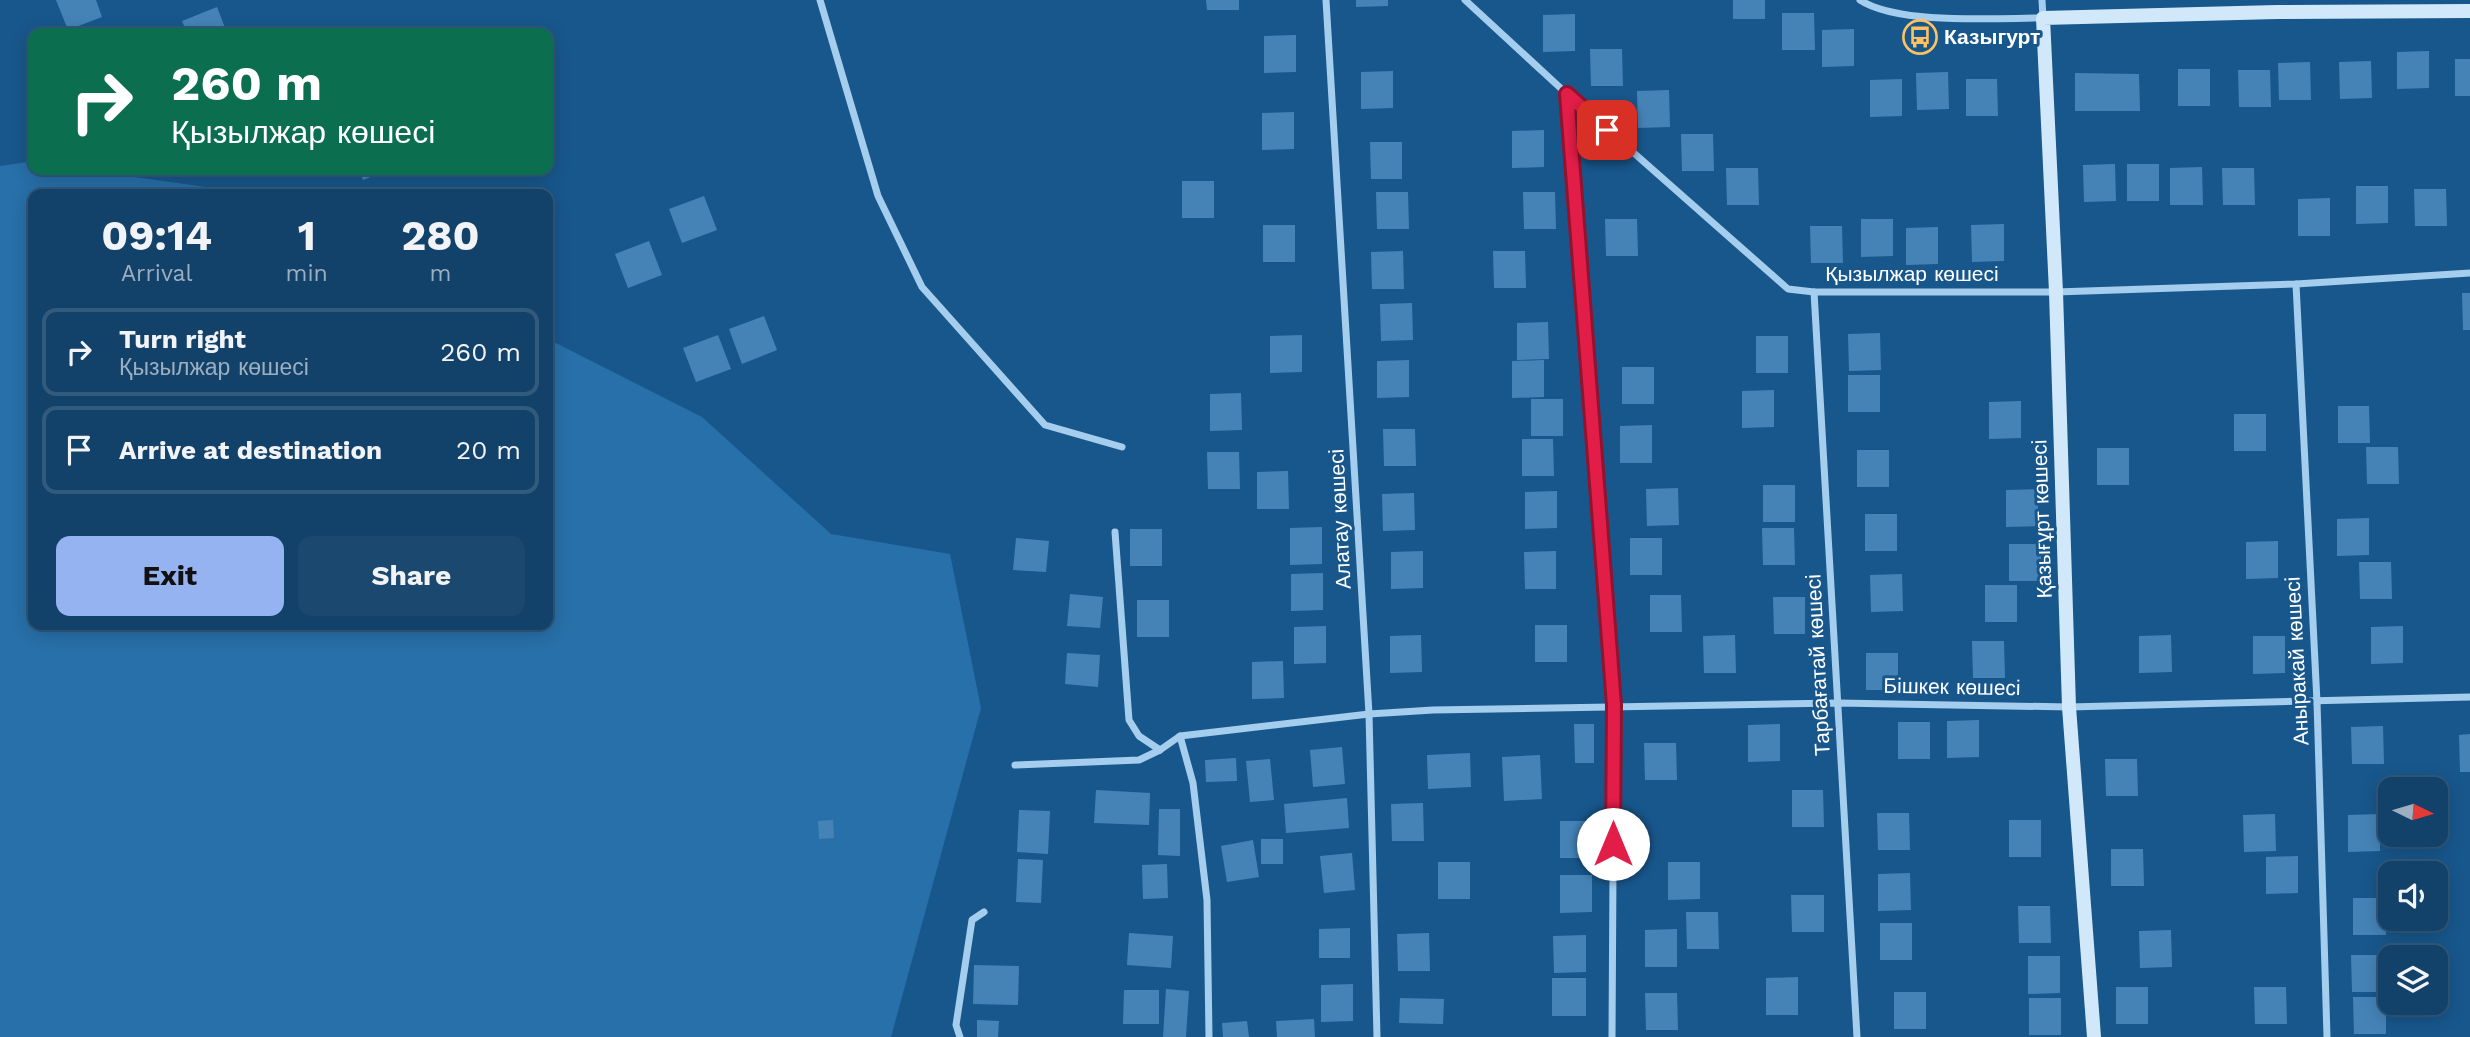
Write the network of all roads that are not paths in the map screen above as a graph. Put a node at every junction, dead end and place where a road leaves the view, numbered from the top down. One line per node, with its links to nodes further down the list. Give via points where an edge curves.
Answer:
1 (820, 0): 14 (street, via 877,196 922,287 1045,425)
2 (1326, 0): 21 (street, Алатау көшесі)
3 (1465, 0): 9 (street, Қызылжар көшесі)
4 (1860, 0): 8 (street, via 1910,16)
5 (2042, 0): 8 (street, Қазығұрт көшесі)
6 (2277, 6): 7 (street); 8 (street)
7 (2470, 11)
8 (2043, 18): 13 (street, Қазығұрт көшесі)
9 (1567, 94): 12 (street, Қызылжар көшесі, via 1788,289); 19 (street)
10 (2470, 273): 11 (street, Қызылжар көшесі)
11 (2296, 284): 13 (street, Қызылжар көшесі); 18 (street, Аныракай көшесі)
12 (1814, 292): 13 (street, Қызылжар көшесі); 17 (street, Тарбағатай көшесі)
13 (2056, 292): 20 (street, Қазығұрт көшесі)
14 (1122, 447)
15 (1115, 532): 23 (street, via 1129,720 1139,736)
16 (2470, 697): 18 (street, Бішкек көшесі)
17 (1838, 702): 19 (street, Бішкек көшесі); 20 (street, Бішкек көшесі); 30 (street, Тарбағатай көшесі)
18 (2317, 702): 20 (street, Бішкек көшесі); 32 (street, Аныракай көшесі)
19 (1614, 705): 21 (street, Бішкек көшесі); 29 (street)
20 (2068, 707): 31 (street, Қазығұрт көшесі)
21 (1369, 714): 22 (street, Бішкек көшесі); 28 (street, Алатау көшесі)
22 (1180, 736): 23 (street); 27 (street, via 1192,783 1207,900)
23 (1160, 750): 24 (street, via 1139,760)
24 (1015, 765)
25 (984, 912): 26 (street, via 972,920 956,1025)
26 (960, 1037)
27 (1209, 1037)
28 (1377, 1037)
29 (1612, 1037)
30 (1857, 1037)
31 (2094, 1037)
32 (2327, 1037)

